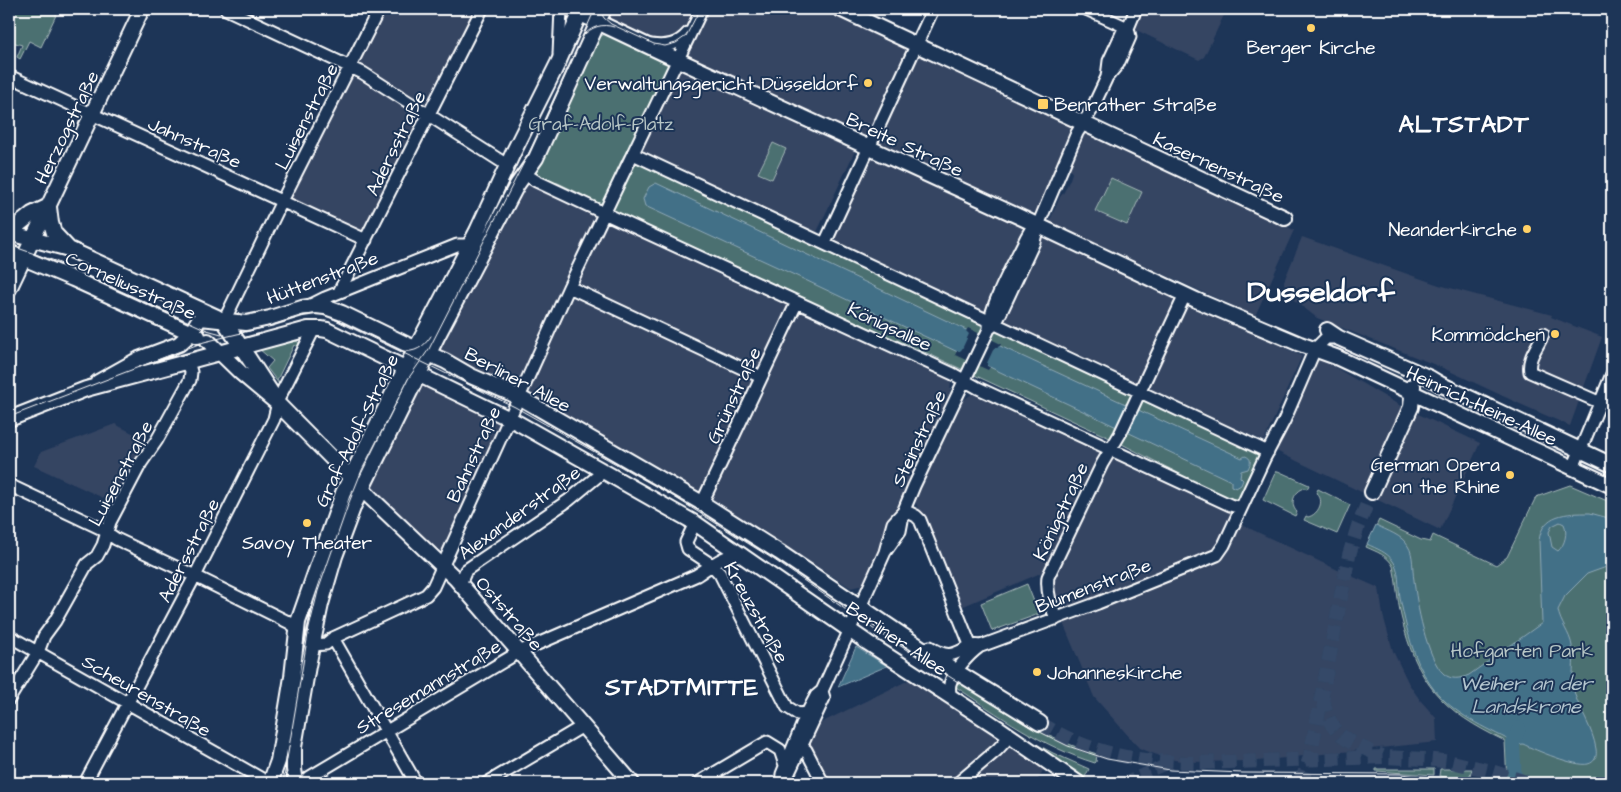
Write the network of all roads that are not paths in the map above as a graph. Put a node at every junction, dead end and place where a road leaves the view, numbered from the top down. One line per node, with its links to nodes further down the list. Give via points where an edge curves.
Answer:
1 (142, 9): 23 (main road, Herzogstraße)
2 (226, 9): 20 (street)
3 (379, 9): 20 (street, Luisenstraße)
4 (482, 9): 24 (street, Adersstraße)
5 (561, 9): 19 (street)
6 (604, 9): 13 (main road)
7 (702, 9): 14 (street)
8 (840, 9): 17 (main road, Kasernenstraße)
9 (933, 9): 17 (street)
10 (1086, 9): 15 (street)
11 (1136, 9): 15 (street)
12 (577, 10): 13 (main road, Breite Straße); 19 (main road)
13 (603, 25): 16 (main road, Breite Straße); 29 (main road, via 536,158)
14 (694, 26): 16 (street, via 674,44); 18 (street)
15 (1128, 28): 25 (street, via 1122,33 1109,61 1107,77)
16 (644, 44): 18 (main road, Breite Straße)
17 (917, 46): 25 (main road, Kasernenstraße); 26 (street)
18 (678, 60): 26 (main road, Breite Straße); 27 (street)
19 (558, 63): 22 (main road)
20 (351, 67): 24 (street); 30 (street, Luisenstraße)
21 (9, 76): 23 (street, Jahnstraße)
22 (543, 94): 28 (main road); 29 (main road, via 515,162)
23 (93, 115): 30 (street, Jahnstraße); 31 (main road, Herzogstraße)
24 (429, 116): 28 (street); 37 (street, Adersstraße)
25 (1083, 123): 33 (main road, Kasernenstraße); 34 (street)
26 (869, 148): 34 (main road, Breite Straße); 38 (street)
27 (633, 154): 32 (street); 38 (street)
28 (507, 165): 29 (main road); 39 (main road, Graf-Adolf-Straße)
29 (520, 179): 32 (street, Königsallee, via 536,181); 43 (main road, Graf-Adolf-Straße)
30 (282, 201): 37 (street, Jahnstraße); 52 (street, Luisenstraße)
31 (49, 206): 35 (main road); 36 (main road, Herzogstraße); 40 (main road, via 54,233)
32 (604, 213): 44 (street, Bahnstraße); 48 (street, Königsallee)
33 (1284, 218)
34 (1038, 225): 47 (main road, Breite Straße); 50 (street, via 1026,238); 53 (street, via 1034,242)
35 (9, 231): 36 (main road, Corneliusstraße)
36 (33, 240): 40 (main road, Corneliusstraße); 42 (main road, Herzogstraße)
37 (366, 240): 46 (street, Adersstraße)
38 (825, 243): 51 (street)
39 (468, 248): 43 (main road, via 472,258); 46 (street, Hüttenstraße, via 457,245); 61 (main road, Graf-Adolf-Straße)
40 (69, 249): 52 (main road, Corneliusstraße)
41 (9, 252): 42 (main road, Corneliusstraße)
42 (24, 259): 45 (main road, Herzogstraße); 55 (main road, Corneliusstraße)
43 (471, 271): 61 (main road, Graf-Adolf-Straße)
44 (569, 287): 69 (street); 74 (street, Bahnstraße)
45 (9, 288)
46 (339, 292): 49 (street, Hüttenstraße)
47 (1185, 295): 60 (main road, Heinrich-Heine-Allee); 72 (street, Königstraße)
48 (796, 302): 69 (street, Grünstraße); 70 (street, Königsallee)
49 (309, 306): 52 (main road, Hüttenstraße, via 255,322); 61 (main road, Berliner Allee, via 335,310)
50 (994, 306): 51 (street); 53 (street)
51 (978, 315): 53 (street)
52 (224, 321): 55 (main road, Hüttenstraße, via 201,318); 59 (main road)
53 (990, 327): 70 (street); 72 (street)
54 (314, 329): 59 (main road, Hüttenstraße); 65 (main road, Berliner Allee, via 331,332); 76 (street, Adersstraße)
55 (191, 333): 58 (main road, Corneliusstraße); 71 (main road, Hüttenstraße, via 179,344 139,359)
56 (1543, 334): 75 (street, via 1530,363 1530,372)
57 (1339, 337): 60 (street, via 1326,338); 63 (street, via 1343,342 1334,350); 66 (main road, Heinrich-Heine-Allee)
58 (208, 341): 59 (main road, Corneliusstraße); 62 (main road)
59 (241, 347): 62 (main road, Hüttenstraße); 76 (main road)
60 (1316, 349): 63 (main road, Heinrich-Heine-Allee); 81 (street)
61 (423, 351): 65 (main road, Graf-Adolf-Straße); 68 (main road, Graf-Adolf-Straße); 74 (main road, Berliner Allee)
62 (221, 352): 64 (main road, Hüttenstraße); 76 (main road)
63 (1336, 357): 73 (main road, Heinrich-Heine-Allee)
64 (188, 361): 71 (main road, Hüttenstraße); 95 (street, Luisenstraße, via 191,376 188,384 141,463)
65 (405, 369): 68 (main road, Berliner Allee); 85 (main road, Graf-Adolf-Straße)
66 (1410, 370): 73 (main road); 80 (main road, Heinrich-Heine-Allee)
67 (1612, 374): 75 (street)
68 (418, 375): 77 (main road, Berliner Allee); 88 (main road, Graf-Adolf-Straße)
69 (761, 377): 90 (street, Grünstraße)
70 (964, 380): 79 (street, Königsallee); 92 (street, Steinstraße)
71 (86, 389): 78 (main road, Hüttenstraße)
72 (1140, 391): 79 (street, Königstraße); 81 (street)
73 (1418, 396): 83 (main road, Heinrich-Heine-Allee); 89 (main road)
74 (519, 397): 77 (street, Bahnstraße); 90 (main road, Berliner Allee)
75 (1601, 403): 80 (street)
76 (278, 404): 85 (main road, Oststraße); 100 (street, Adersstraße, via 274,419)
77 (509, 418): 84 (main road, Berliner Allee); 99 (street, Bahnstraße)
78 (9, 419)
79 (1111, 449): 91 (street, Königsallee); 103 (street, Königstraße, via 1048,580)
80 (1581, 450): 82 (main road, Heinrich-Heine-Allee); 83 (street)
81 (1268, 452): 91 (street)
82 (1612, 465)
83 (1573, 468): 87 (main road, Heinrich-Heine-Allee)
84 (604, 471): 94 (main road, Berliner Allee); 101 (street, Alexanderstraße, via 568,500 466,570)
85 (350, 477): 88 (main road, Oststraße); 105 (main road, Graf-Adolf-Straße)
86 (9, 485): 95 (street)
87 (1612, 486)
88 (362, 488): 99 (main road, Oststraße); 109 (main road, Graf-Adolf-Straße, via 335,556)
89 (1372, 492)
90 (702, 503): 93 (main road, Berliner Allee); 94 (main road)
91 (1241, 508): 103 (street, Blumenstraße, via 1217,556)
92 (904, 510): 102 (street, Steinstraße, via 893,523 885,552); 110 (street, via 920,520)
93 (732, 522): 94 (main road, Berliner Allee, via 724,523 710,516); 102 (main road, Berliner Allee)
94 (695, 523): 96 (main road, Berliner Allee); 98 (street, Kreuzstraße, via 686,546)
95 (106, 532): 100 (street); 111 (street, Luisenstraße, via 97,556 87,564 44,636)
96 (720, 541): 97 (main road, Berliner Allee); 98 (street, via 721,548)
97 (742, 554): 98 (street, Stresemannstraße, via 724,557); 104 (main road, Berliner Allee)
98 (712, 565): 112 (street, Stresemannstraße, via 697,575); 119 (street, Kreuzstraße, via 720,574 788,707 798,714)
99 (442, 566): 101 (main road, Oststraße); 107 (street, Bahnstraße, via 438,579 426,595)
100 (195, 576): 105 (street, via 290,623); 118 (street, Adersstraße)
101 (460, 584): 112 (main road, Oststraße)
102 (860, 606): 104 (street, Steinstraße); 108 (main road, Berliner Allee)
103 (1056, 619): 110 (street, Blumenstraße)
104 (850, 630): 115 (street, Steinstraße); 116 (main road, Berliner Allee)
105 (297, 631): 127 (main road, Graf-Adolf-Straße, via 278,761)
106 (9, 636): 111 (street, Scheurenstraße)
107 (333, 638): 109 (street, Bahnstraße, via 326,644); 122 (street)
108 (916, 643): 110 (street, Blumenstraße, via 923,642 948,655); 113 (main road, Berliner Allee)
109 (312, 645): 128 (main road, Graf-Adolf-Straße, via 294,747)
110 (976, 647): 113 (street); 114 (street, via 970,666)
111 (38, 652): 117 (street, Luisenstraße); 118 (street, Scheurenstraße)
112 (519, 652): 121 (main road, Oststraße); 122 (street, Stresemannstraße)
113 (957, 672): 114 (main road, Berliner Allee); 116 (street, via 950,683)
114 (976, 684): 120 (main road, Berliner Allee)
115 (822, 691): 119 (street, Steinstraße); 124 (street, Steinstraße, via 824,698)
116 (950, 696): 123 (main road, Berliner Allee)
117 (9, 699)
118 (128, 704): 126 (street, Adersstraße); 127 (street, Scheurenstraße)
119 (807, 714): 124 (street, Steinstraße)
120 (1040, 723)
121 (583, 726): 131 (street); 132 (main road, Oststraße)
122 (386, 730): 129 (street, Stresemannstraße); 130 (street)
123 (1010, 736): 136 (street); 137 (main road, Berliner Allee)
124 (798, 745): 125 (street, Steinstraße); 134 (street, Steinstraße, via 788,777); 135 (street, via 806,750)
125 (785, 765): 133 (street, via 780,750 767,742); 134 (street, Steinstraße)
126 (85, 783)
127 (269, 783)
128 (296, 783)
129 (303, 783)
130 (416, 783)
131 (487, 783)
132 (632, 783)
133 (698, 783)
134 (781, 783)
135 (824, 783)
136 (958, 783)
137 (1078, 783)

